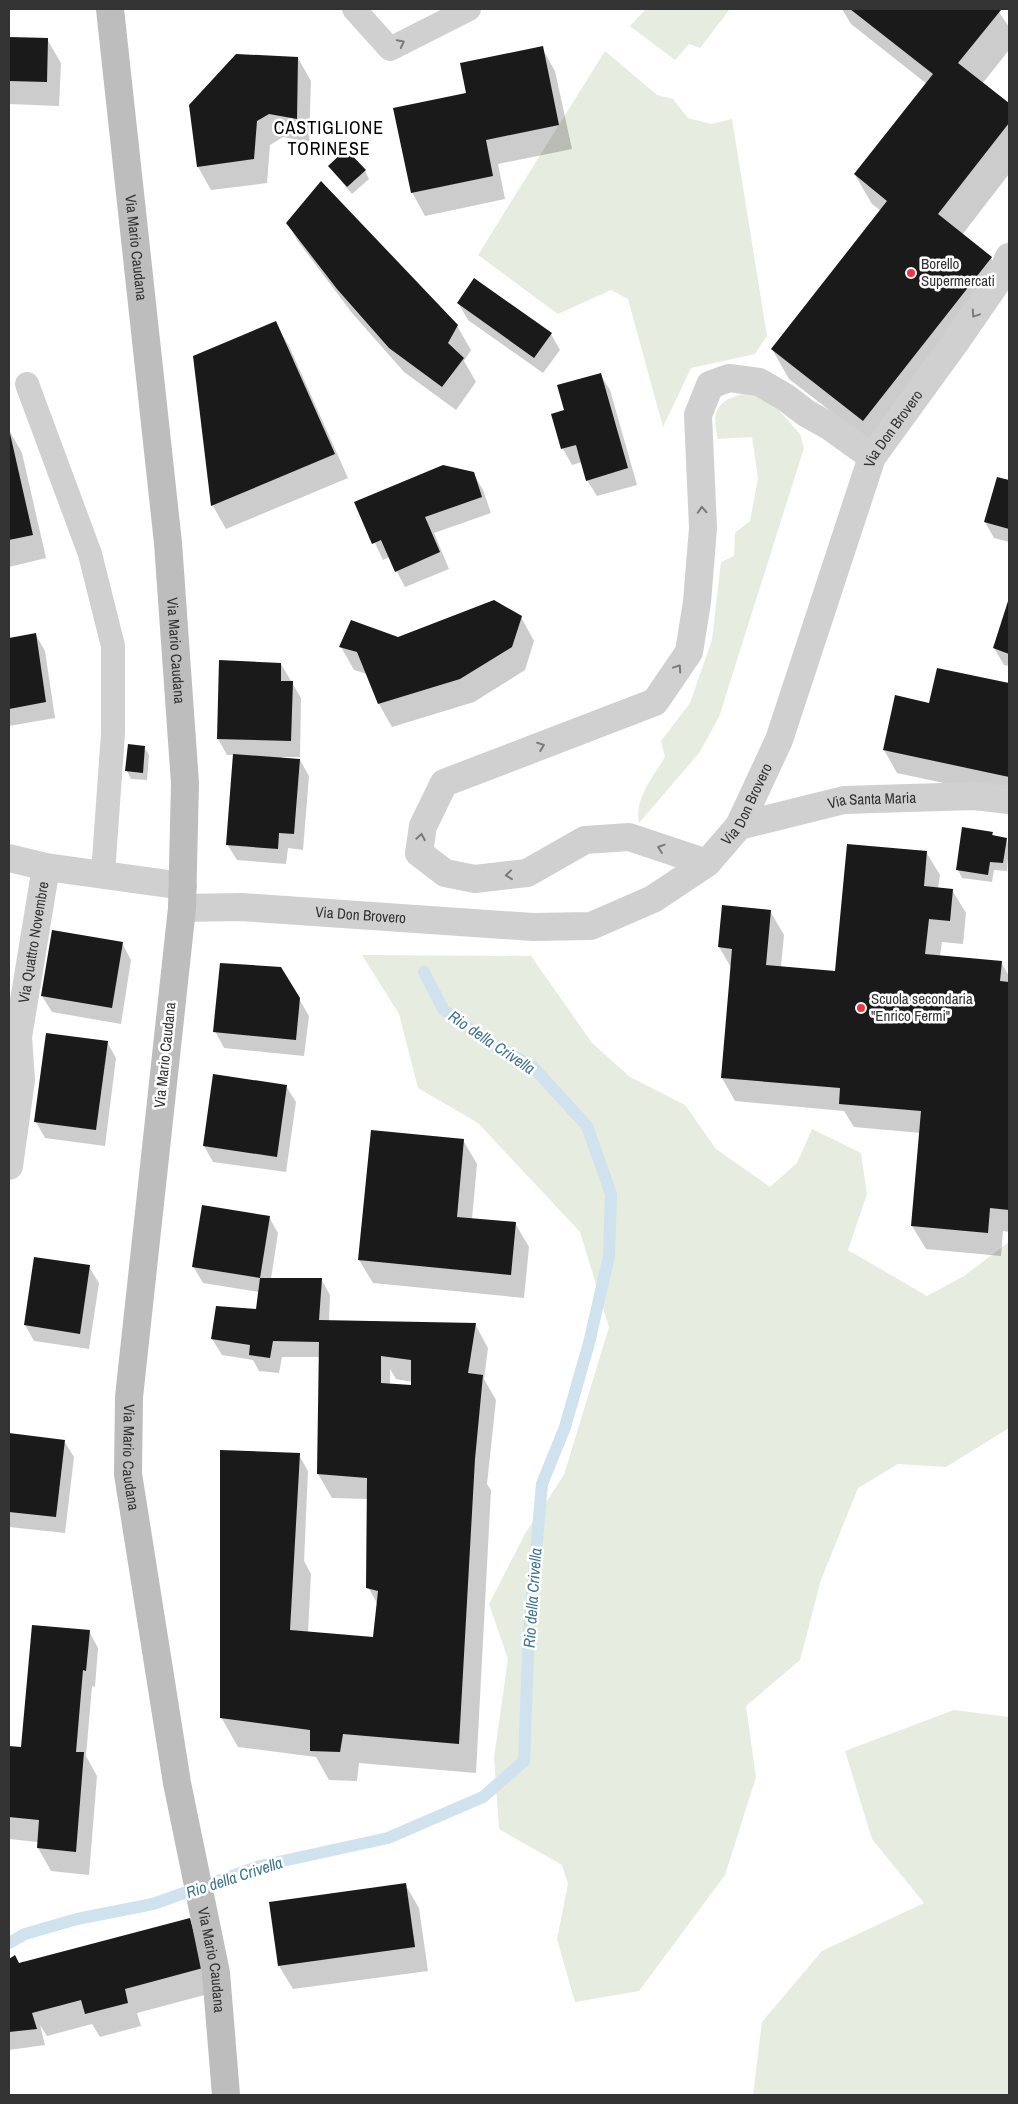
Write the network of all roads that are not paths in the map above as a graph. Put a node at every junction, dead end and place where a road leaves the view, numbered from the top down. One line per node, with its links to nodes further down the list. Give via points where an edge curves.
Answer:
1 (110, 9): 13 (main road, Via Mario Caudana, via 168,544 185,783)
2 (354, 9): 3 (lane, one-way to 3, via 390,49)
3 (469, 9)
4 (1009, 257): 6 (street, Via Don Brovero, one-way to 6, via 1001,276)
5 (26, 384): 12 (lane, via 90,554 113,646 113,733)
6 (872, 457): 8 (street, Via Don Brovero, via 779,740); 10 (street, one-way to 6, via 629,837 585,840 527,873 475,878 445,873 419,853 423,826 444,783 655,702 688,652 697,602 703,528 698,415 710,385 729,378 759,382)
7 (1009, 800): 8 (street, Via Santa Maria, via 974,796 844,800)
8 (739, 826): 10 (street, Via Don Brovero)
9 (9, 858): 11 (street, Via Quattro Novembre)
10 (707, 863): 13 (street, Via Don Brovero, via 653,899 591,926 533,927 241,907)
11 (46, 867): 12 (street, Via Quattro Novembre); 14 (street, Via Quattro Novembre, via 18,1037 21,1080)
12 (103, 874): 13 (street, Via Quattro Novembre)
13 (182, 897): 15 (main road, Via Mario Caudana, via 129,1406 128,1474 176,1783 216,1972)
14 (9, 1166)
15 (226, 2095)

